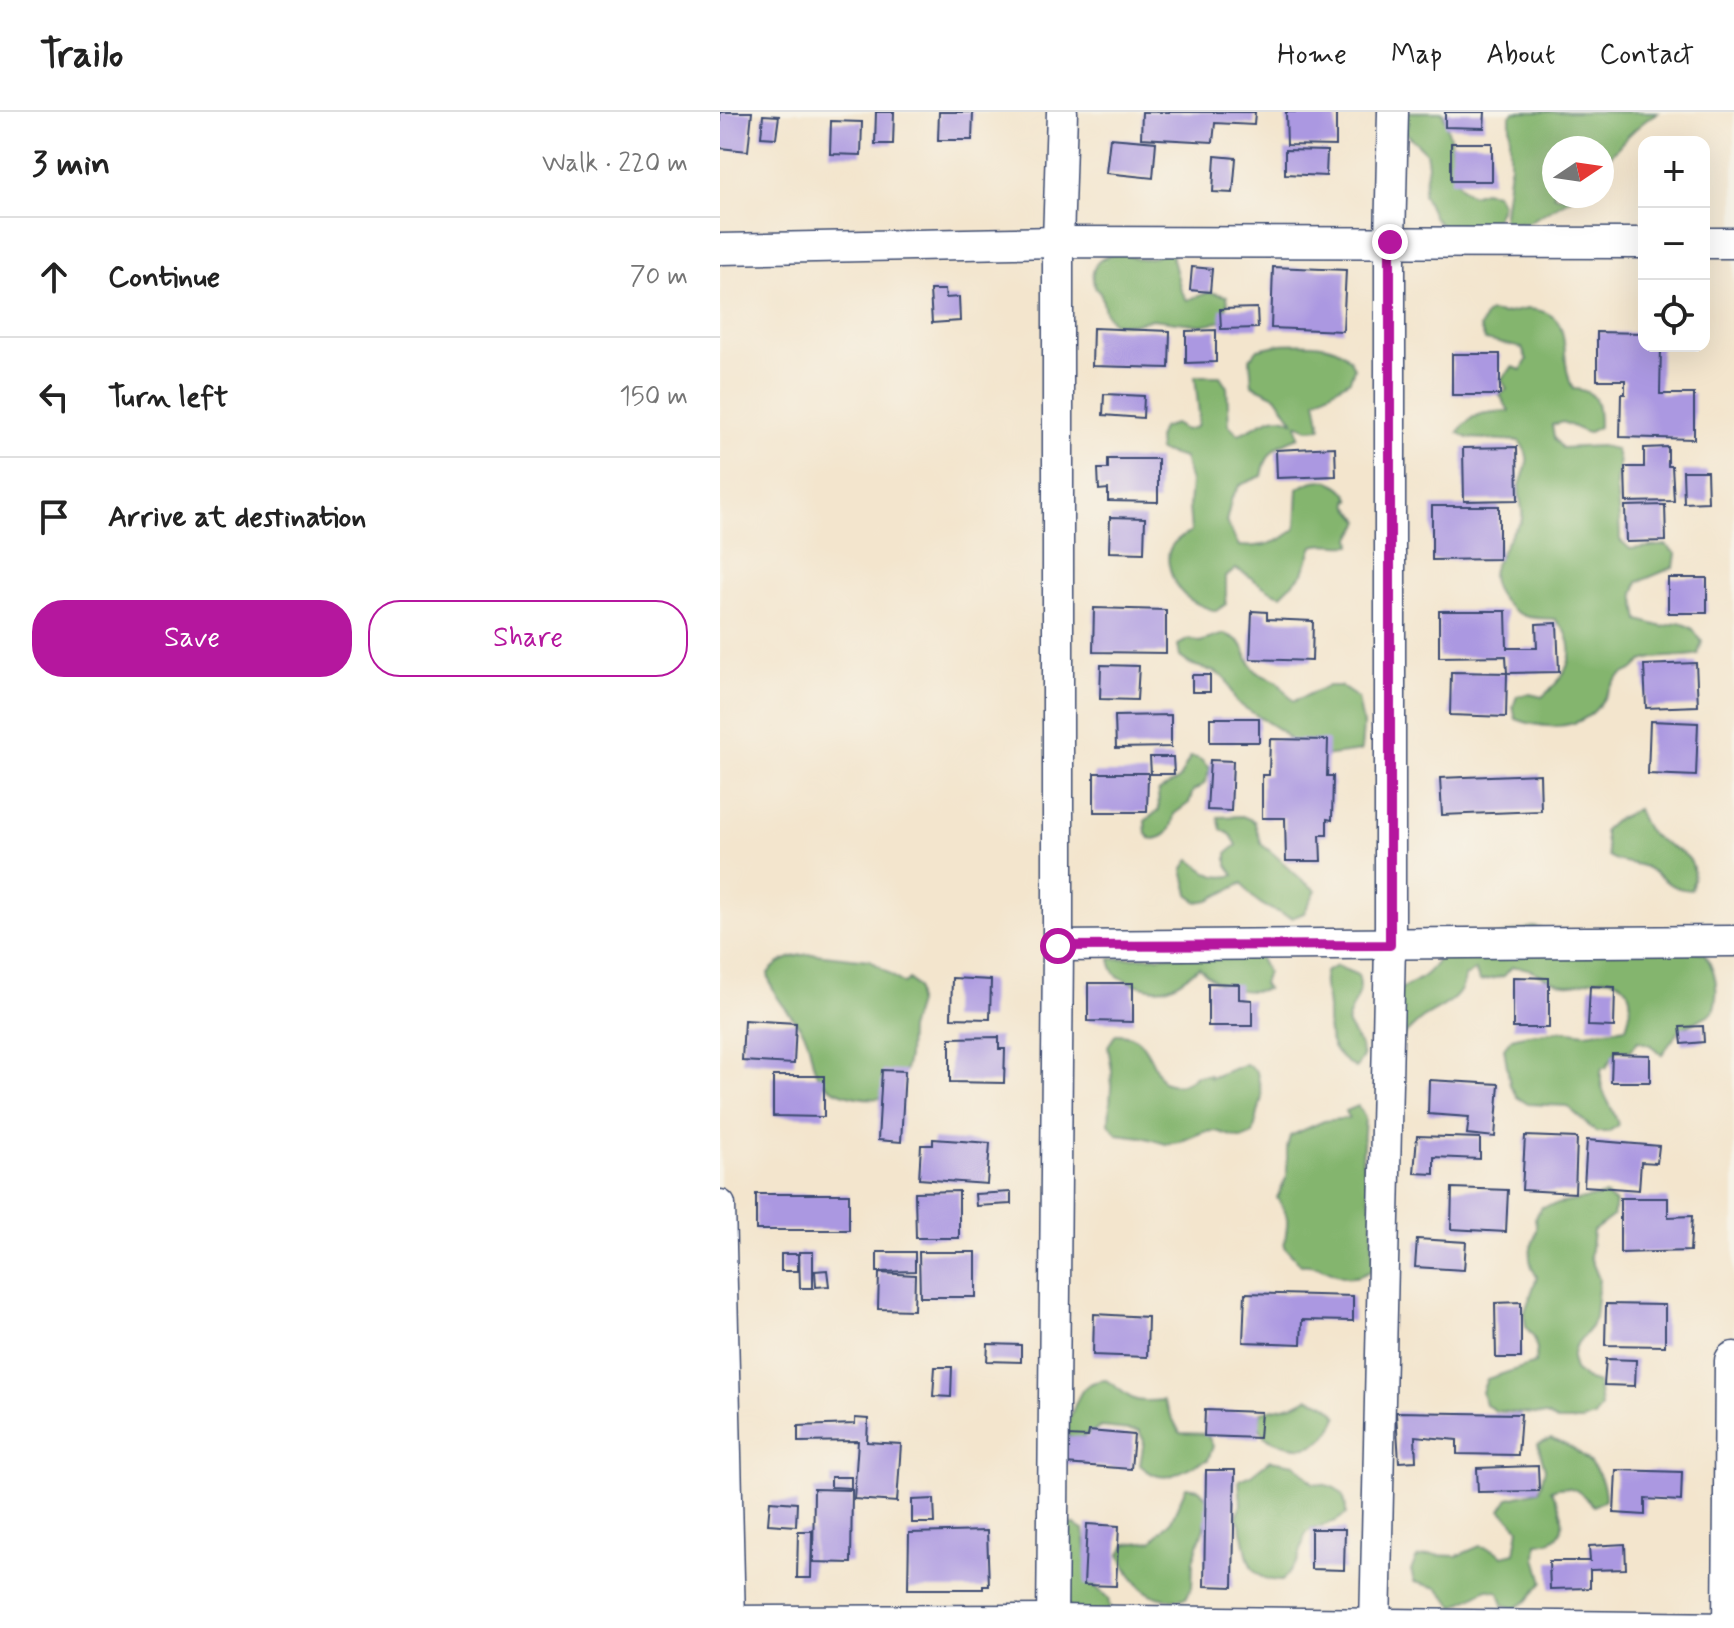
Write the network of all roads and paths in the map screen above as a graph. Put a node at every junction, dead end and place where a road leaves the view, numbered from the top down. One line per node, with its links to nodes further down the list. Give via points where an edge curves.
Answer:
1 (1062, 112): 3 (street)
2 (1393, 112): 4 (street)
3 (1058, 242): 4 (street); 8 (street); 11 (street)
4 (1390, 242): 5 (street); 10 (street)
5 (1638, 243)
6 (1710, 243): 7 (street)
7 (1734, 243)
8 (720, 249)
9 (1734, 941): 10 (street)
10 (1390, 945): 11 (street); 16 (street)
11 (1058, 946): 14 (street)
12 (720, 1205): 15 (street)
13 (1734, 1361): 17 (street)
14 (1052, 1624): 15 (street); 16 (street)
15 (730, 1625)
16 (1375, 1625): 17 (street)
17 (1733, 1628)

